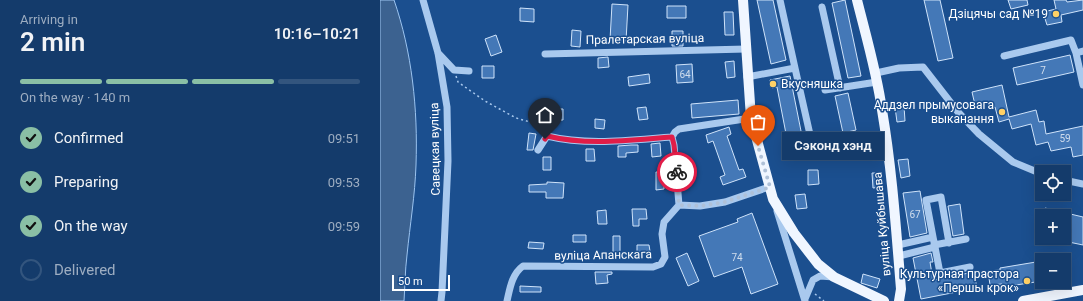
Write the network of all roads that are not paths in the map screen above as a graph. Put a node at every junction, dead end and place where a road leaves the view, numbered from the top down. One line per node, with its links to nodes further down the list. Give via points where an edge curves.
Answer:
1 (423, 0): 8 (street, Савецкая вуліца)
2 (743, 0): 6 (main road)
3 (780, 0): 11 (street)
4 (857, 0): 14 (main road, вуліца Куйбышава)
5 (822, 7): 16 (street)
6 (746, 49): 9 (street, Пралетарская вуліца); 13 (main road)
7 (1079, 52): 10 (street, via 1071,40); 15 (street)
8 (438, 53): 12 (street, via 454,70); 41 (street, Савецкая вуліца, via 447,107 448,162)
9 (545, 54)
10 (1004, 56)
11 (795, 68): 13 (street); 20 (street)
12 (470, 71)
13 (747, 77): 18 (main road)
14 (876, 78): 16 (street); 21 (main road, вуліца Куйбышава); 24 (street, via 899,68 923,67 958,112 980,134 1013,162)
15 (1083, 85)
16 (840, 88): 17 (street)
17 (825, 90)
18 (751, 118): 19 (street, via 679,129); 27 (main road)
19 (672, 137): 23 (street, via 610,142 556,139 547,136); 29 (street)
20 (811, 139)
21 (887, 144): 22 (street); 33 (main road, вуліца Куйбышава)
22 (838, 148)
23 (538, 150)
24 (1035, 171)
25 (1071, 181): 26 (street)
26 (1083, 184)
27 (770, 187): 28 (main road); 29 (street, via 725,202 700,206)
28 (773, 199): 37 (main road, via 806,249 818,264); 40 (street)
29 (679, 205): 42 (street, вуліца Апанскага, via 664,222 662,234 665,257 661,264 653,267 523,266 512,280)
30 (933, 236): 32 (street, via 926,200 941,197); 33 (street); 34 (street)
31 (966, 239): 32 (street)
32 (949, 243): 34 (street)
33 (898, 245): 35 (main road, вуліца Куйбышава)
34 (935, 246): 35 (street); 36 (street, via 940,273)
35 (898, 256): 44 (main road, вуліца Куйбышава, via 901,289)
36 (970, 267)
37 (834, 277): 40 (street, via 820,276 813,280); 43 (main road)
38 (1083, 290): 39 (main road)
39 (1060, 298): 45 (main road)
40 (805, 300)
41 (441, 301)
42 (507, 301)
43 (884, 301)
44 (899, 301)
45 (1023, 301)

